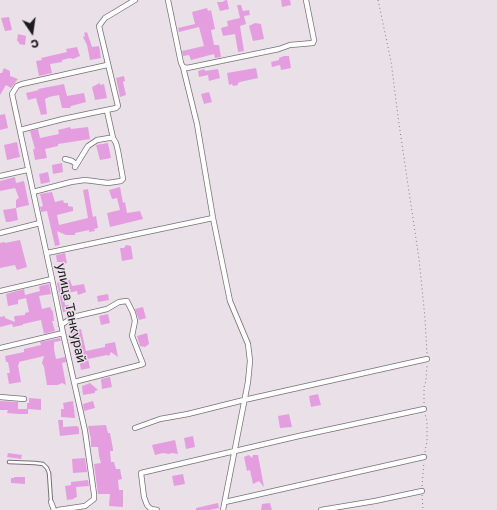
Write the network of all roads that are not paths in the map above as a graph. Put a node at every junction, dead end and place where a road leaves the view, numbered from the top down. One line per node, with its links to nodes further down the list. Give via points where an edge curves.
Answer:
1 (135, 0): 4 (street, via 99,24)
2 (168, 0): 5 (street)
3 (306, 0): 5 (street, via 313,43 290,45)
4 (107, 65): 6 (street, via 118,106); 7 (street, улица Танкурай, via 17,86 12,94)
5 (183, 67): 13 (street, via 197,124)
6 (108, 111): 7 (street); 8 (street)
7 (20, 130): 10 (street, улица Танкурай)
8 (113, 138): 9 (street, via 98,140 88,146 75,166); 12 (street, via 120,162 123,179 121,181 108,183 85,180)
9 (65, 159)
10 (29, 172): 11 (street, via 27,170); 12 (street, улица Танкурай)
11 (0, 176)
12 (33, 192): 14 (street, улица Танкурай)
13 (213, 218): 16 (street); 26 (street, via 230,301 248,344 250,361)
14 (40, 223): 15 (street); 16 (street, улица Танкурай)
15 (0, 233)
16 (47, 253): 17 (street, улица Танкурай)
17 (52, 279): 18 (street); 19 (street, улица Танкурай)
18 (0, 291)
19 (61, 325): 20 (street, улица Танкурай); 23 (street, via 73,317 127,301 135,321 132,336 142,364)
20 (63, 333): 21 (street); 23 (street, улица Танкурай)
21 (0, 348)
22 (427, 359): 26 (street)
23 (74, 382): 36 (street, улица Танкурай, via 85,431 94,499 84,506)
24 (0, 397): 25 (street)
25 (24, 399)
26 (244, 400): 28 (street); 29 (street)
27 (424, 409): 29 (street)
28 (135, 428)
29 (235, 451): 34 (street); 37 (street, via 141,473 147,505)
30 (424, 457): 34 (street)
31 (9, 462): 33 (lane, via 43,464 49,473)
32 (422, 491): 39 (street)
33 (51, 502): 35 (street)
34 (225, 502): 38 (street)
35 (54, 510)
36 (58, 510)
37 (157, 510)
38 (223, 510)
39 (321, 510)

